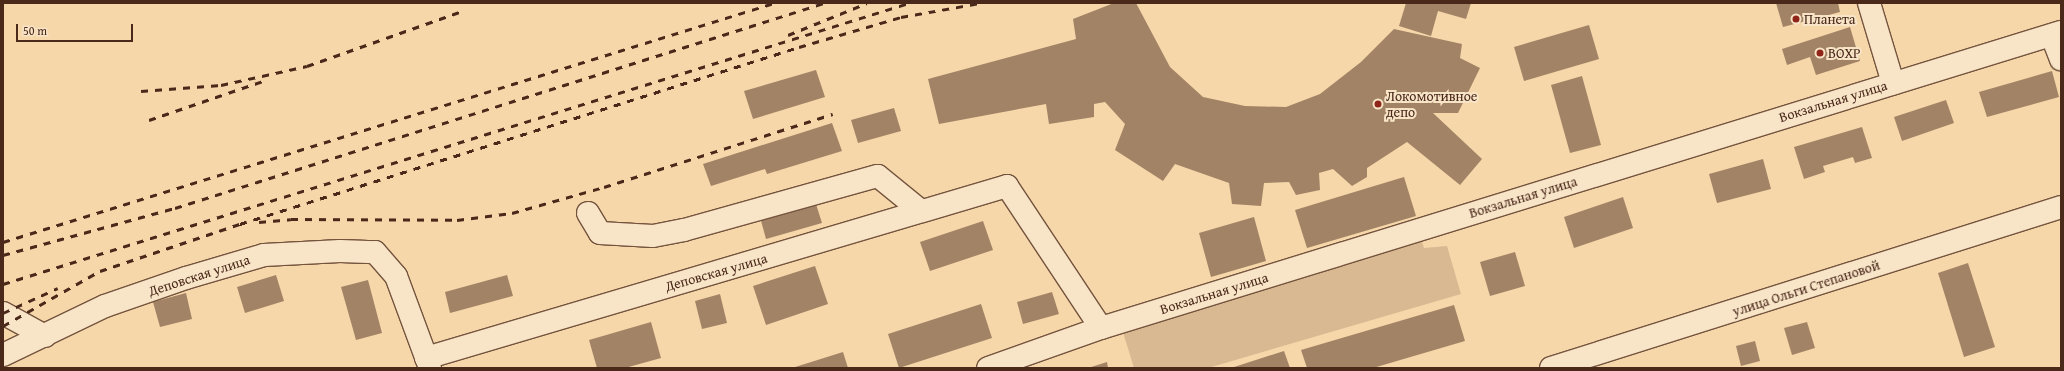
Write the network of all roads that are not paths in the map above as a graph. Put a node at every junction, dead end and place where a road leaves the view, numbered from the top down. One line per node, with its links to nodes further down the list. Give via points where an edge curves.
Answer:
1 (1870, 3): 4 (street)
2 (2056, 34): 3 (street); 4 (street, Вокзальная улица)
3 (2061, 59)
4 (1893, 83): 9 (street, Вокзальная улица)
5 (2061, 207): 14 (street, улица Ольги Степановой)
6 (921, 211): 7 (street, via 878,176 684,230 653,236 600,232); 9 (street, Деповская улица, via 1007,186); 12 (street, Деповская улица)
7 (588, 213)
8 (3, 313): 10 (street)
9 (1101, 328): 13 (street, Вокзальная улица)
10 (45, 336): 11 (street, Деповская улица); 12 (street, Деповская улица, via 105,306 264,254 375,252 396,276)
11 (3, 355)
12 (428, 363)
13 (988, 368)
14 (1551, 368)

